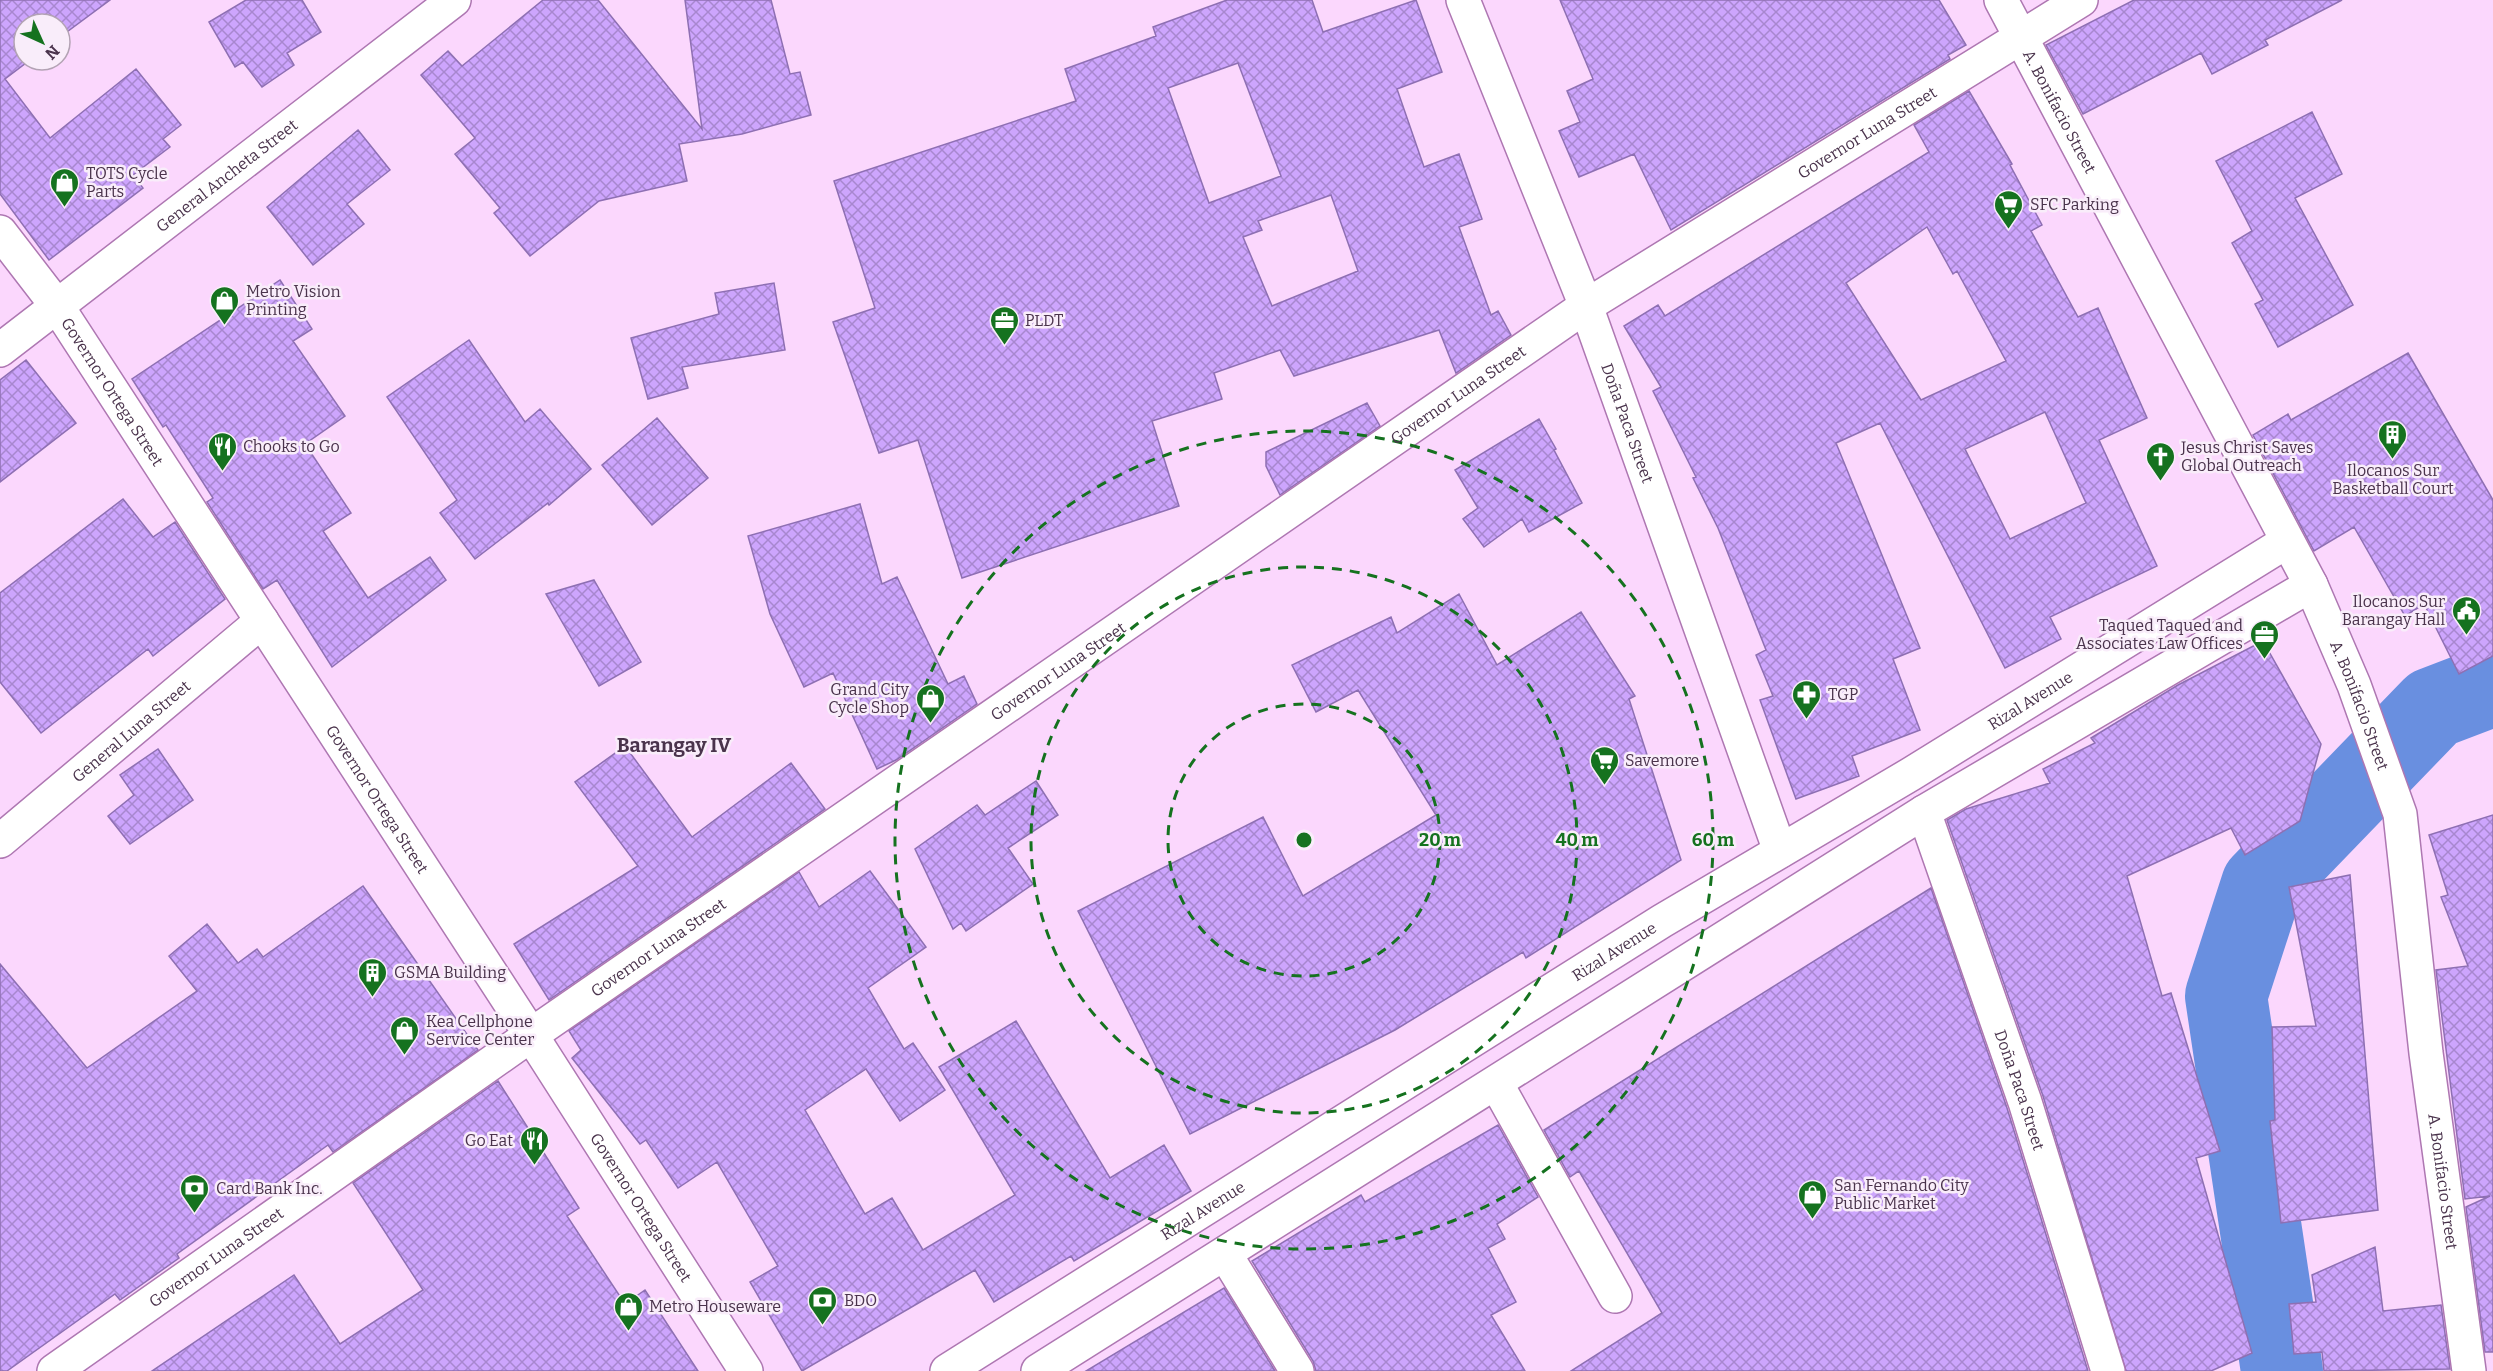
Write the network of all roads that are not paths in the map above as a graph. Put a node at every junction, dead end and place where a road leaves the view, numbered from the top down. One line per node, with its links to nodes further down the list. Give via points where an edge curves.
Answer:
1 (454, 0): 7 (street, General Ancheta Street)
2 (1463, 0): 8 (street, Doña Paca Street)
3 (2001, 0): 5 (street, A. Bonifacio Street)
4 (2081, 0): 5 (street, Governor Luna Street)
5 (2020, 37): 8 (street, Governor Luna Street); 10 (street, A. Bonifacio Street)
6 (0, 232): 7 (street, Governor Ortega Street)
7 (57, 306): 9 (street, General Ancheta Street); 12 (street, Governor Ortega Street)
8 (1586, 306): 15 (street, Doña Paca Street); 16 (street, Governor Luna Street)
9 (0, 350)
10 (2286, 542): 11 (street, A. Bonifacio Street); 15 (street, Rizal Avenue)
11 (2311, 585): 13 (street); 26 (street, A. Bonifacio Street, via 2354,685 2400,814 2426,1053)
12 (262, 621): 14 (street, General Luna Street); 16 (street, Governor Ortega Street)
13 (1924, 812): 17 (street); 25 (street, Doña Paca Street, via 2025,1102)
14 (0, 841)
15 (1780, 851): 22 (street, Rizal Avenue, via 1662,921)
16 (531, 1035): 20 (street, Governor Luna Street); 21 (street, Governor Ortega Street)
17 (1496, 1083): 18 (street); 19 (street)
18 (1226, 1254): 23 (street); 24 (street)
19 (1615, 1296)
20 (54, 1371)
21 (746, 1371)
22 (947, 1371)
23 (1038, 1371)
24 (1297, 1371)
25 (2108, 1371)
26 (2469, 1371)

